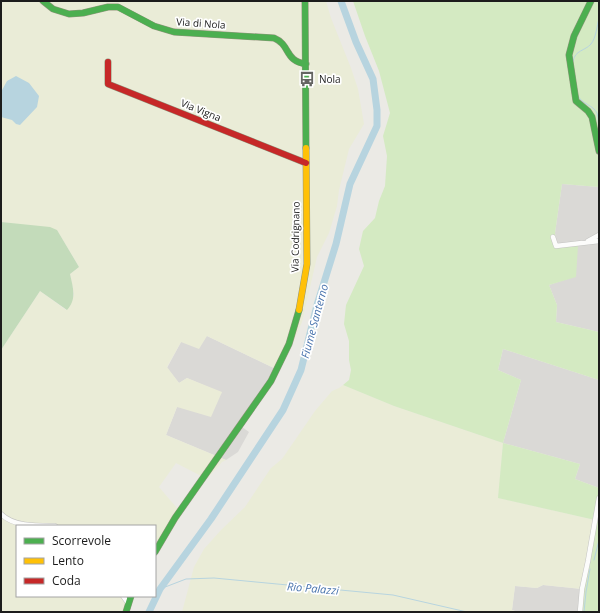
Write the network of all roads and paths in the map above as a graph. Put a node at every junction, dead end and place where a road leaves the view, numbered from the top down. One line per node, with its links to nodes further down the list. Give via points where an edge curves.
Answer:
1 (44, 1): 5 (street, Via di Nola, via 53,9 69,14 118,7 154,26 174,32 274,38 281,40 292,60)
2 (305, 1): 5 (street, Via Codrignano)
3 (591, 1): 6 (street, via 574,36 570,55 576,101 592,117)
4 (108, 62): 7 (street, Via Vigna, via 108,84)
5 (306, 64): 7 (street, Via Codrignano)
6 (599, 151)
7 (306, 163): 15 (street, Via Codrignano, via 307,264 290,344 271,381 175,518)
8 (599, 235): 11 (street)
9 (553, 237): 11 (street, via 556,246)
10 (599, 241): 11 (street)
11 (586, 242)
12 (599, 498): 20 (street)
13 (1, 514): 14 (street, via 14,522)
14 (30, 525)
15 (156, 550)
16 (125, 597): 18 (street)
17 (131, 597): 18 (street)
18 (128, 603): 19 (street)
19 (126, 612)
20 (580, 612)

